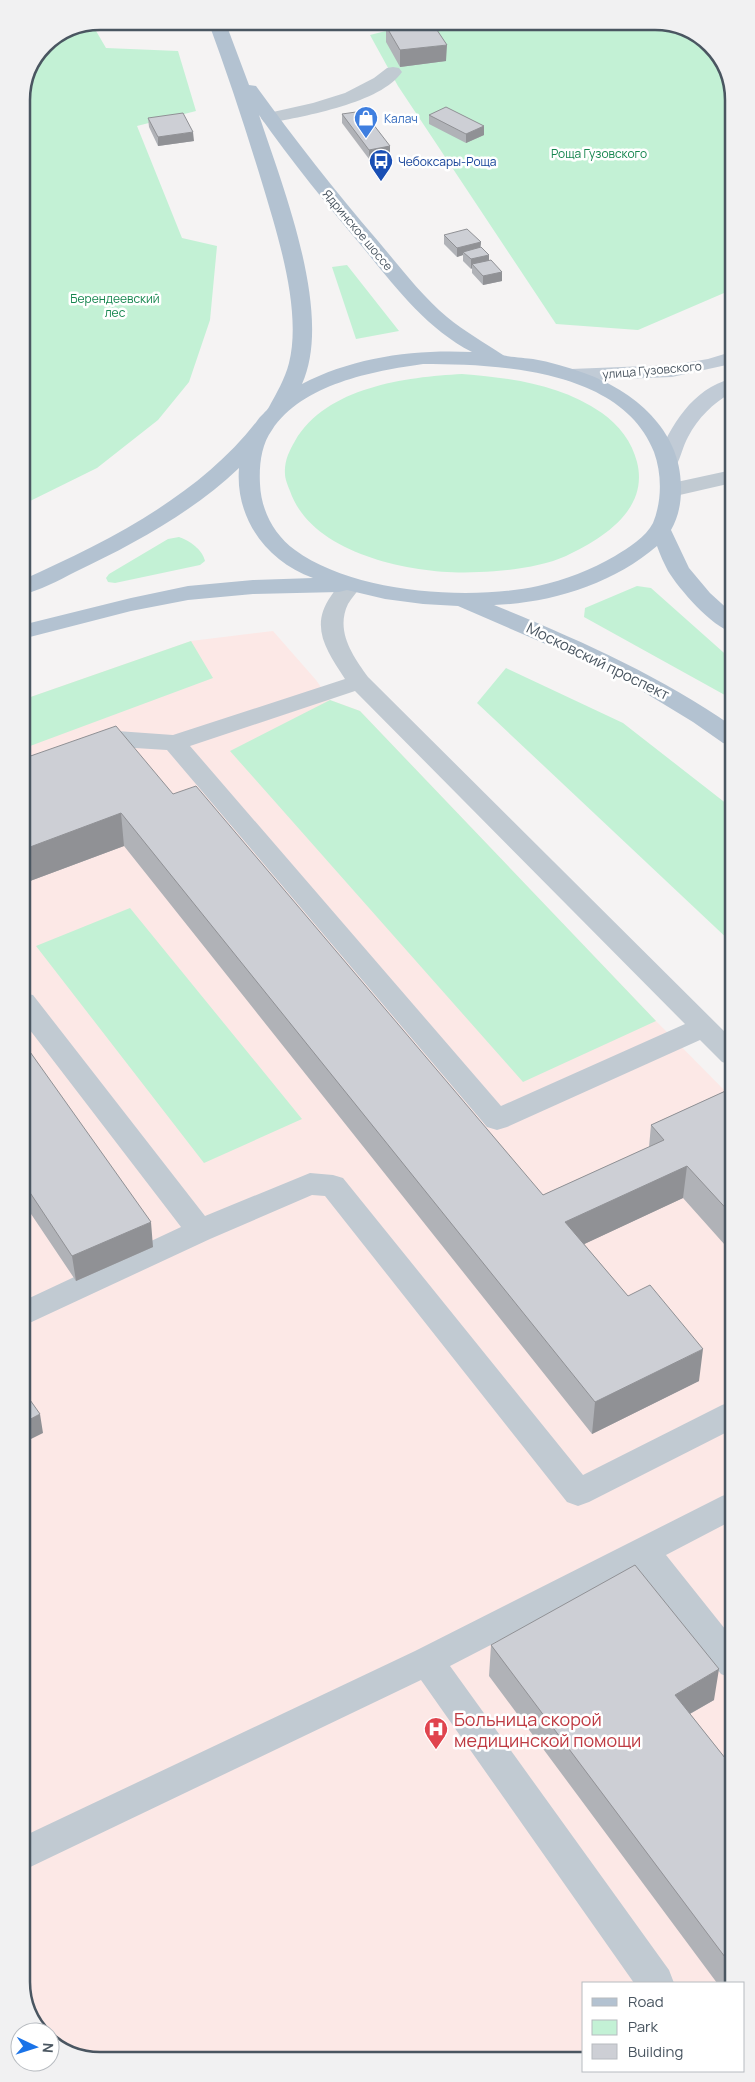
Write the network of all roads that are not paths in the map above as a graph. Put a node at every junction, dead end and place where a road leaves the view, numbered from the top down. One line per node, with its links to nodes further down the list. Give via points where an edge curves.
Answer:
1 (220, 30): 3 (main road, Ядринское шоссе)
2 (393, 72): 4 (street, via 380,84 327,104)
3 (237, 73): 4 (main road, Ядринское шоссе); 9 (main road, Ядринское шоссе, via 281,215 297,282 302,347 290,389)
4 (270, 118): 5 (main road, Ядринское шоссе, via 327,193 426,310 470,344)
5 (505, 360): 7 (main road); 9 (main road, via 424,358 357,368 325,379)
6 (725, 360): 7 (main road, улица Гузовского, via 671,370)
7 (572, 375): 11 (main road, via 600,386 644,418 660,438)
8 (725, 389): 11 (main road, via 694,411 674,442)
9 (274, 413): 10 (main road)
10 (258, 435): 15 (main road, via 221,473 178,505 117,543); 16 (main road, via 249,463 248,489 255,515 270,538 287,555 317,572)
11 (668, 461): 13 (main road)
12 (725, 478): 13 (street)
13 (671, 490): 14 (main road, via 669,509)
14 (660, 530): 17 (main road, via 636,552 605,570 566,586 522,595); 18 (main road, via 679,570 702,598)
15 (30, 584)
16 (351, 585): 17 (main road, via 386,592); 19 (main road, via 257,586 202,592 167,597); 20 (street, via 336,606 332,623 335,643)
17 (457, 598): 21 (main road, Московский проспект, via 608,662 670,694)
18 (725, 619)
19 (30, 630)
20 (359, 682): 22 (street); 25 (street)
21 (725, 733)
22 (174, 742): 23 (street, via 117,739); 25 (street, via 497,1120)
23 (66, 758)
24 (30, 1011): 27 (street)
25 (705, 1027): 26 (street)
26 (725, 1048)
27 (200, 1232): 28 (street); 29 (street, via 310,1184 333,1186 578,1492)
28 (30, 1311)
29 (725, 1418)
30 (725, 1509): 31 (street)
31 (644, 1551): 32 (street); 33 (street)
32 (725, 1654)
33 (427, 1661): 34 (street); 35 (street)
34 (30, 1851)
35 (655, 1982)

